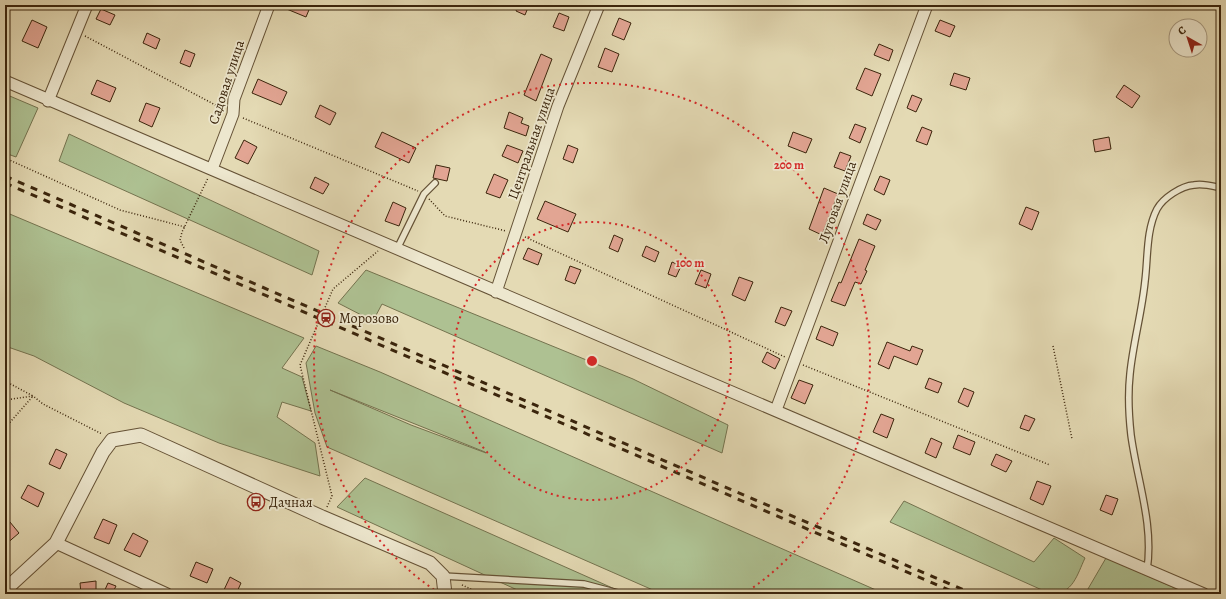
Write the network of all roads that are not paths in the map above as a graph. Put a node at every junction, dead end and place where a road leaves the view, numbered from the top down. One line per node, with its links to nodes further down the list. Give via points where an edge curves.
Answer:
1 (87, 5): 6 (street)
2 (269, 5): 7 (street, Садовая улица, via 234,99 233,114)
3 (599, 5): 11 (street, Центральная улица, via 558,106)
4 (928, 5): 12 (street, Луговая улица)
5 (5, 81): 6 (street)
6 (48, 101): 7 (street)
7 (212, 169): 10 (street)
8 (435, 183): 10 (lane, via 424,194)
9 (1221, 188): 14 (lane, via 1193,184 1178,191 1165,199 1157,209 1151,227 1130,375 1131,434 1149,528 1150,550)
10 (397, 249): 11 (street)
11 (496, 292): 12 (street)
12 (776, 410): 14 (street)
13 (56, 543): 15 (street, via 103,452 112,440 141,435 430,563); 16 (street); 17 (street)
14 (1147, 570): 20 (street)
15 (443, 576): 18 (street); 19 (lane, via 584,584)
16 (5, 590)
17 (167, 594)
18 (445, 594)
19 (622, 594)
20 (1204, 594)

